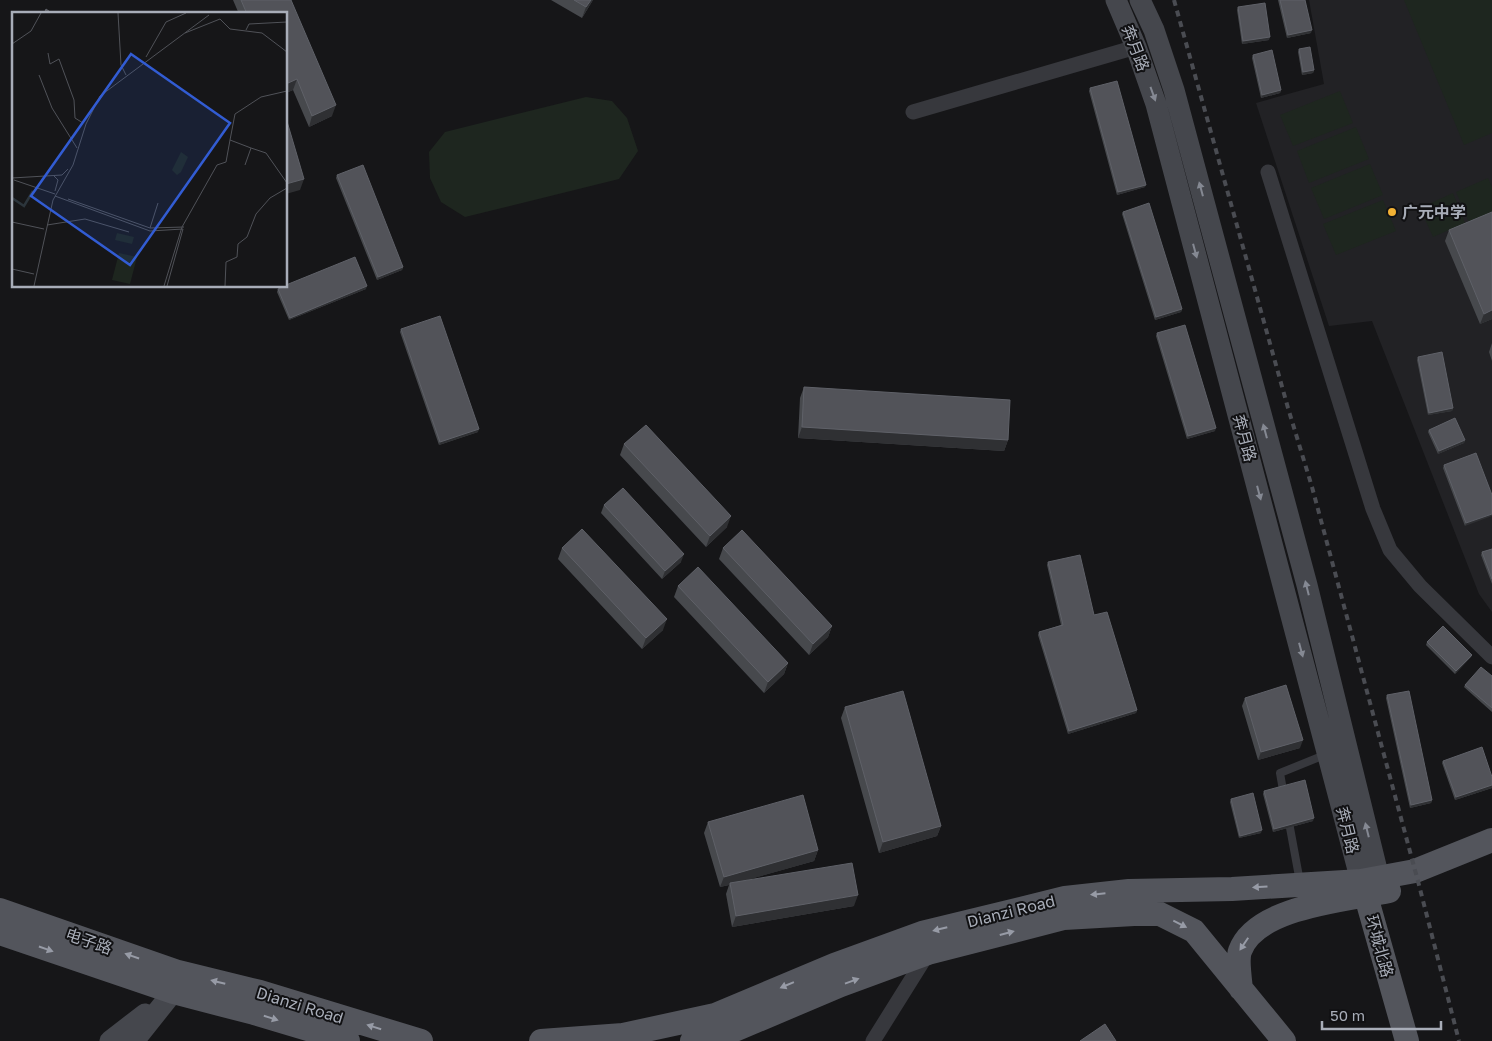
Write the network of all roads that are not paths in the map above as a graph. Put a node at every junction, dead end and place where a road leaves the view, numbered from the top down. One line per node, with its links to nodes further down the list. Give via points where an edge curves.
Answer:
1 (1116, 0): 3 (street, 奔月路)
2 (1140, 0): 13 (street, one-way to 2, via 1307,585 1177,99 1154,30)
3 (1136, 47): 4 (street); 7 (street, 奔月路, one-way to 7, via 1156,104)
4 (913, 112)
5 (1268, 172): 6 (street, via 1373,509 1390,550 1420,586)
6 (1492, 656)
7 (1329, 753): 8 (lane, via 1280,773); 13 (street, 奔月路)
8 (1285, 801)
9 (1287, 810): 12 (lane)
10 (1492, 840): 13 (main road, Dianzi Road, via 1415,871)
11 (1492, 856): 13 (main road, Dianzi Road, via 1420,885)
12 (1300, 884): 13 (main road, Dianzi Road); 26 (main road, Dianzi Road, one-way to 26, via 1129,891 1065,898 922,933 834,965 715,1015 623,1035)
13 (1369, 885): 14 (main road); 16 (main road, 环城北路)
14 (1302, 908): 16 (main road, via 1354,917); 20 (main road, one-way to 20, via 1276,917 1252,932 1240,952)
15 (0, 910): 19 (main road, 电子路, one-way to 15)
16 (1375, 928): 30 (main road, 环城北路)
17 (0, 933): 19 (main road, 电子路, one-way to 19)
18 (928, 953): 20 (main road, Dianzi Road, one-way to 20, via 1064,918 1160,914 1194,931); 21 (main road, Dianzi Road, one-way to 18, via 840,985); 28 (street)
19 (175, 982): 22 (street); 23 (street); 24 (main road, Dianzi Road, one-way to 24, via 254,1013); 25 (main road, Dianzi Road, one-way to 19, via 260,992)
20 (1241, 990): 29 (main road, Dianzi Road)
21 (727, 1037): 27 (main road, Dianzi Road)
22 (110, 1041)
23 (134, 1041)
24 (348, 1041)
25 (421, 1041)
26 (541, 1041)
27 (692, 1041)
28 (873, 1041)
29 (1284, 1041)
30 (1407, 1041)

